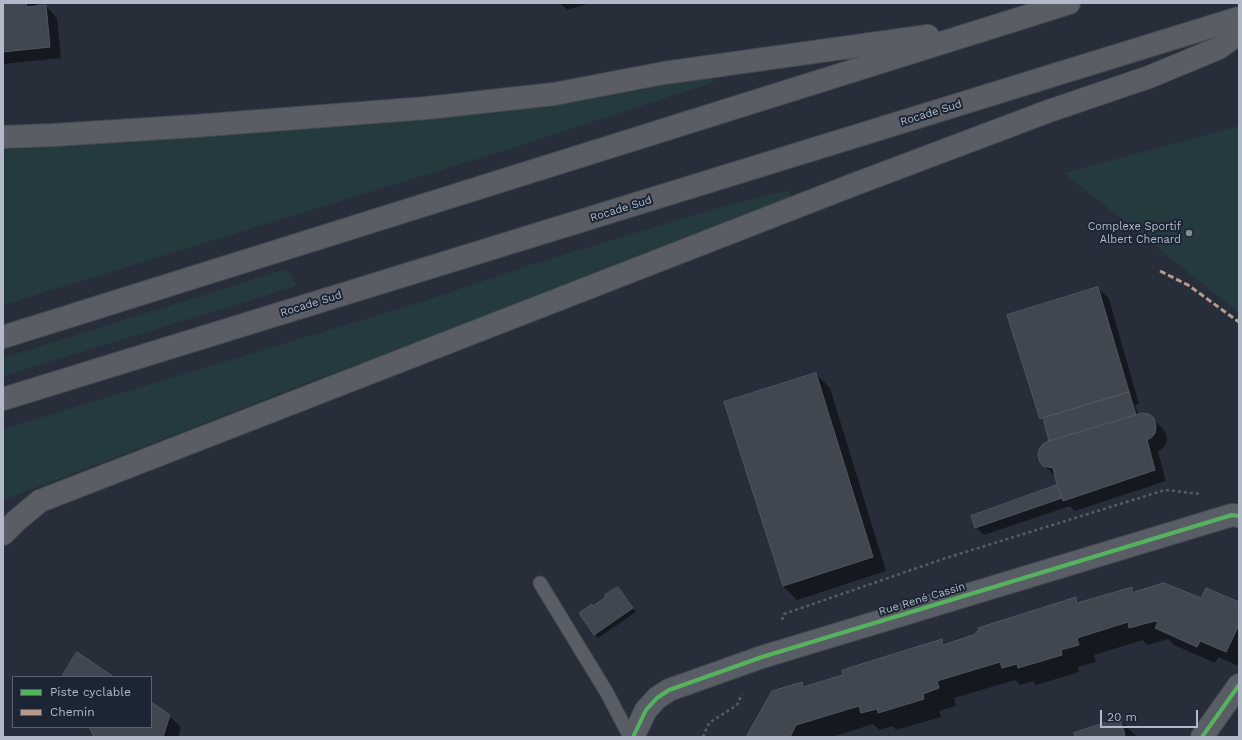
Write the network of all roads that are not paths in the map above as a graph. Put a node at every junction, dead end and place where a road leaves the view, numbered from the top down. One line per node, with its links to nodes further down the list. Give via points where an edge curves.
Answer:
1 (1069, 3): 3 (highway)
2 (1239, 18): 7 (highway, Rocade Sud)
3 (991, 27): 5 (highway, via 664,73 554,94 426,108 195,126); 6 (highway)
4 (1239, 33): 8 (highway, via 1219,48 1149,77 1049,111 858,183)
5 (3, 137)
6 (3, 337)
7 (3, 399)
8 (40, 501): 9 (highway); 11 (highway)
9 (3, 514)
10 (1239, 516): 15 (street, Rue René Cassin, via 1232,515 717,672 669,690 657,698 646,710)
11 (3, 534)
12 (540, 583): 14 (lane, via 607,693)
13 (1239, 685): 16 (street)
14 (630, 737)
15 (633, 737)
16 (1202, 737)

